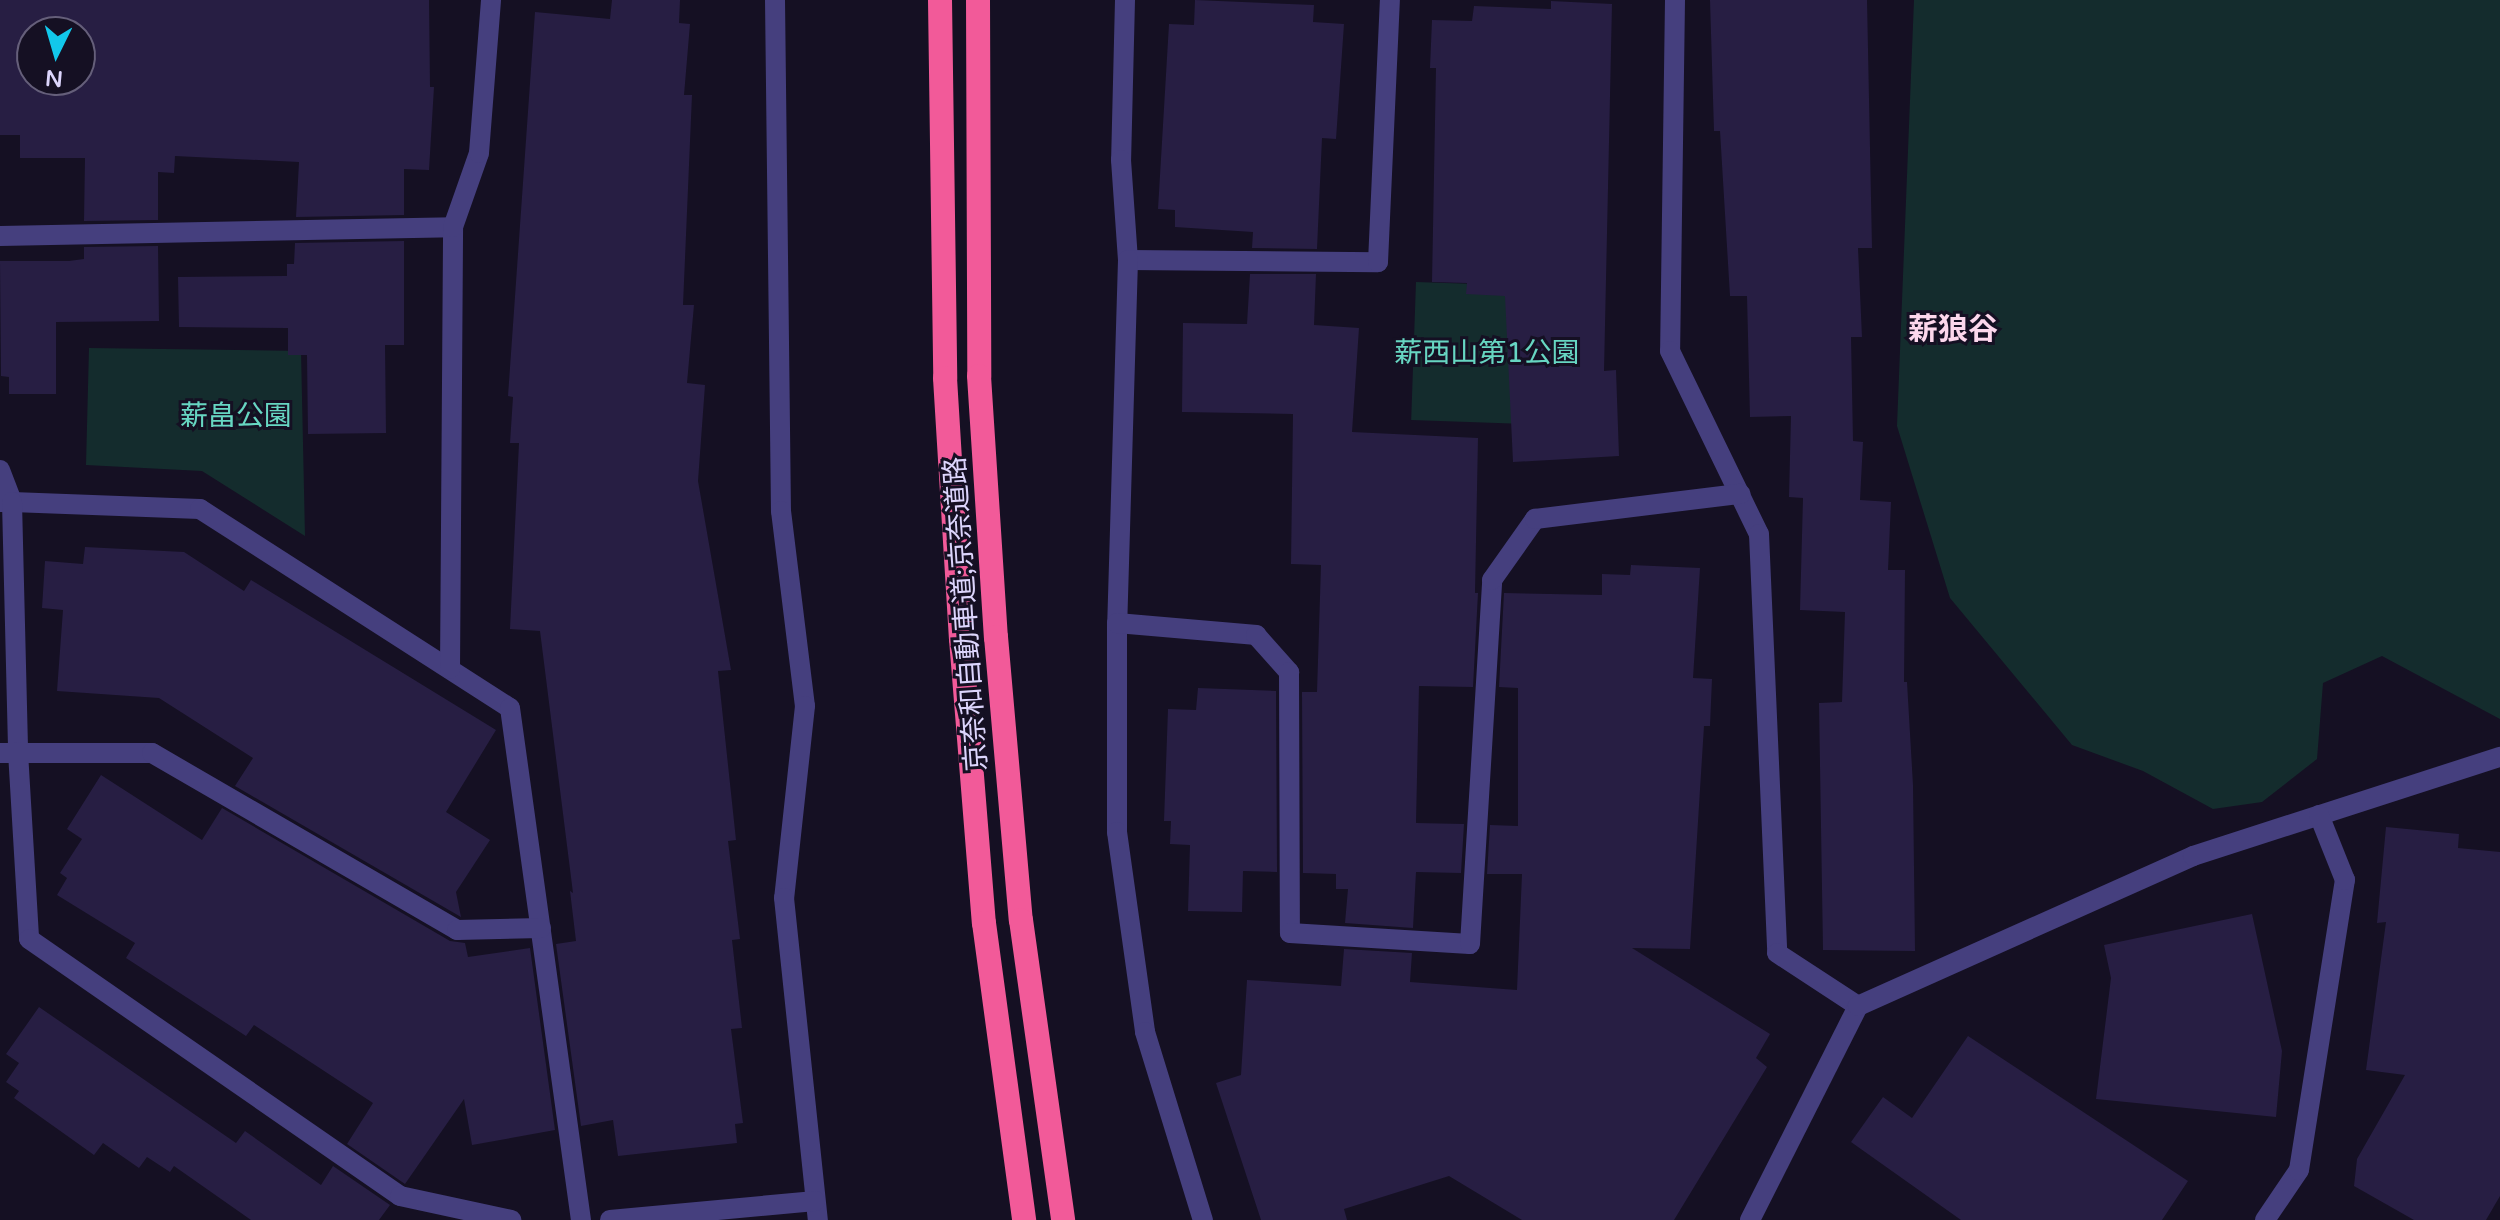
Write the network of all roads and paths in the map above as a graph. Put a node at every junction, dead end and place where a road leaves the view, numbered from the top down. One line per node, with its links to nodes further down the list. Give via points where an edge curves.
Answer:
1 (491, 0): 8 (street, via 479,153)
2 (775, 0): 21 (street, via 781,511 805,706 784,898)
3 (940, 0): 25 (highway, 京奈和自動車道;京奈道路, via 945,378 961,639 984,923)
4 (978, 0): 26 (highway, 京奈和自動車道;京奈道路, via 979,376 996,637 1021,920)
5 (1125, 0): 10 (street, via 1121,160)
6 (1390, 0): 10 (street, via 1378,262)
7 (1675, 0): 12 (street, via 1670,351)
8 (453, 227): 9 (street); 15 (street)
9 (0, 236)
10 (1128, 260): 14 (street)
11 (0, 470): 13 (street)
12 (1740, 494): 14 (street, via 1535,519 1492,580 1470,944 1290,933 1289,672 1256,635); 20 (street, via 1759,534 1777,953)
13 (6, 502): 15 (street, via 200,509); 16 (street)
14 (1117, 623): 27 (street, via 1117,832 1145,1032)
15 (450, 669): 19 (street, via 510,708)
16 (9, 752): 19 (street, via 152,753 457,930); 22 (street, via 29,939 400,1196)
17 (2500, 757): 18 (street)
18 (2319, 815): 20 (street, via 2193,856); 29 (street, via 2345,880 2299,1170)
19 (541, 928): 23 (street)
20 (1858, 1006): 28 (street)
21 (817, 1210): 24 (street)
22 (511, 1220)
23 (581, 1220)
24 (610, 1220)
25 (1024, 1220)
26 (1063, 1220)
27 (1203, 1220)
28 (1750, 1220)
29 (2265, 1220)

